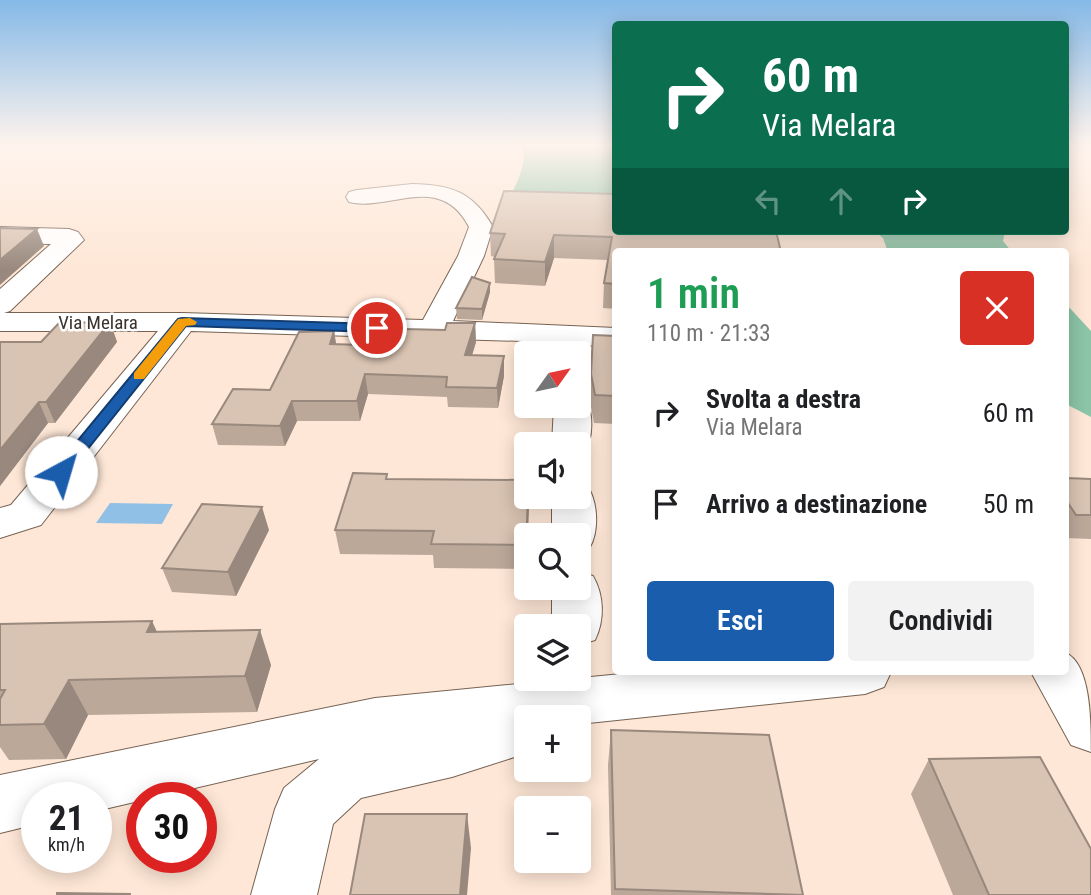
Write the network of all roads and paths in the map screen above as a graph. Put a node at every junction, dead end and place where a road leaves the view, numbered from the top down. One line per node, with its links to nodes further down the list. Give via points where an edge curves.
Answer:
1 (358, 197): 6 (street, via 432,191 466,205 481,227)
2 (0, 236): 3 (street, via 71,240)
3 (0, 305)
4 (0, 322): 5 (street, Via Melara)
5 (182, 322): 6 (street, Via Melara); 10 (street, via 26,515)
6 (433, 330): 8 (street, Via Melara)
7 (612, 339): 9 (street, Via Melara)
8 (543, 341)
9 (592, 341)
10 (0, 523)
11 (833, 675): 13 (street)
12 (1059, 675): 14 (street)
13 (569, 700): 16 (street, via 375,722)
14 (1091, 728)
15 (514, 734): 17 (street, via 344,775 306,809)
16 (0, 804)
17 (284, 895)

